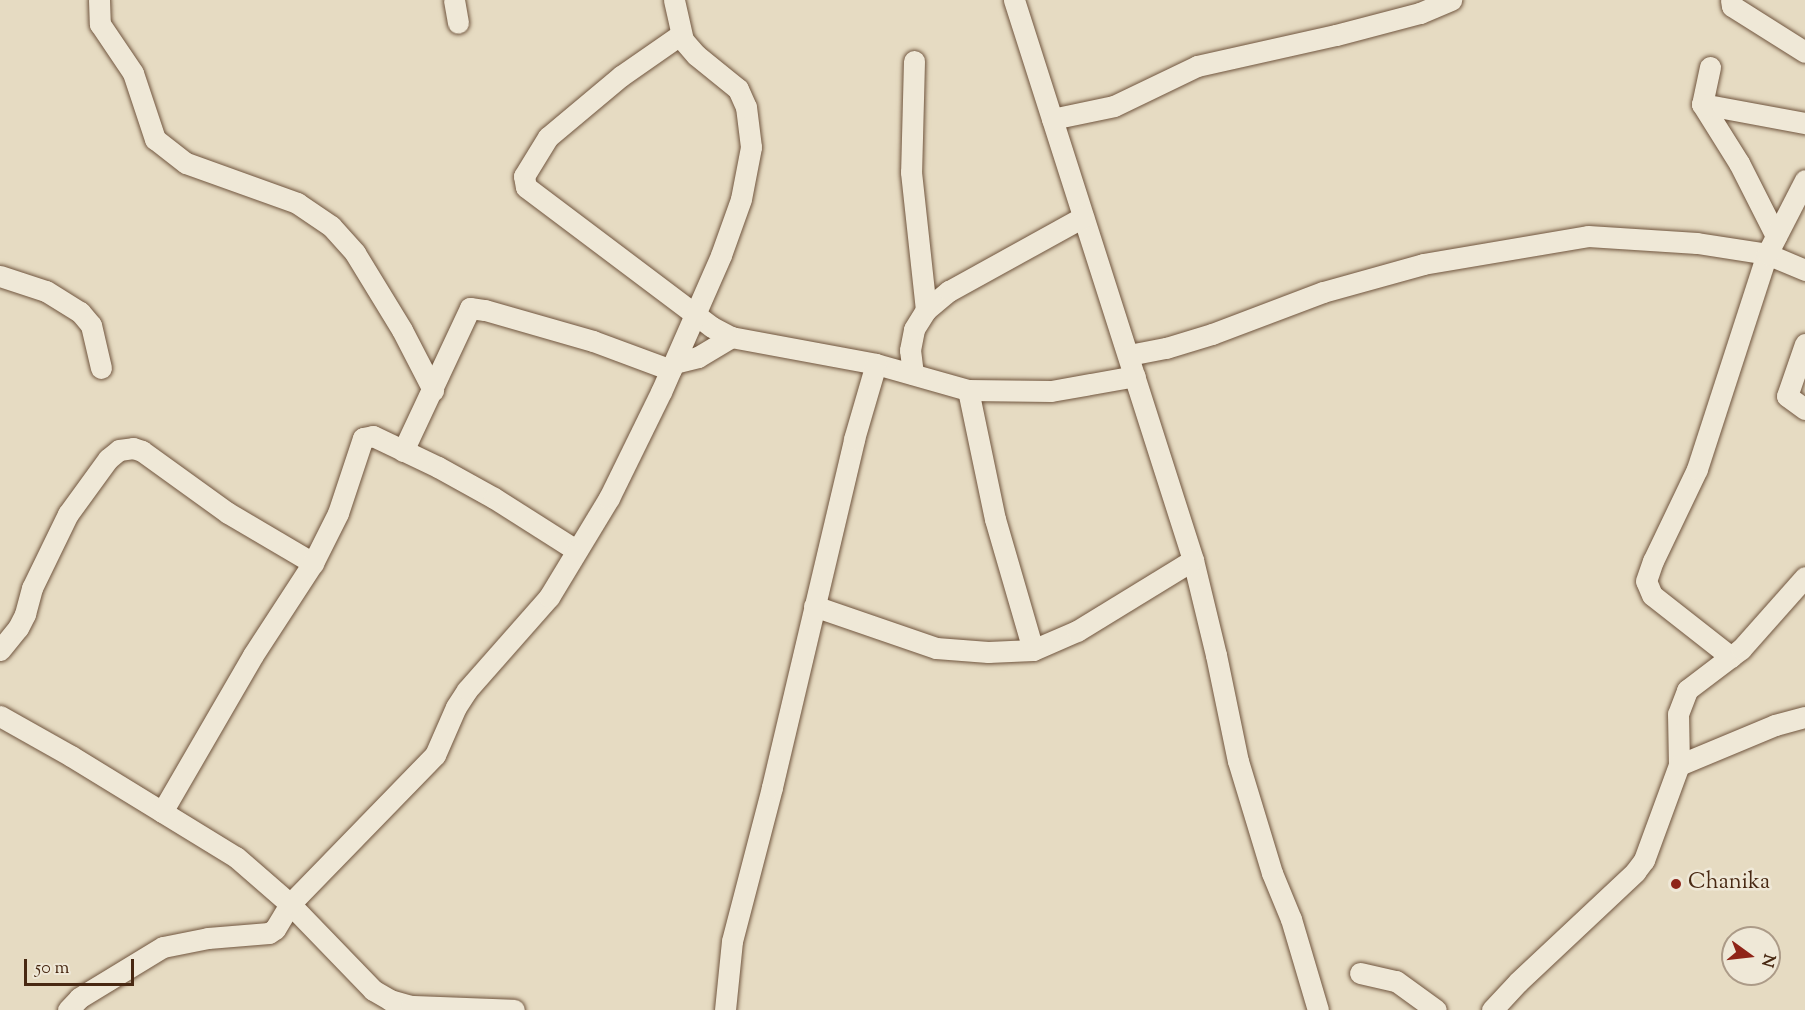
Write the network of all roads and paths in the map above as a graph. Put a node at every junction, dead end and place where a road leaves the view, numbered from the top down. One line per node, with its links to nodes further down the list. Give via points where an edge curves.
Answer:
1 (99, 0): 30 (street, via 100,24 133,73 155,139 186,163 297,203 331,226 355,253)
2 (454, 0): 7 (street)
3 (674, 0): 8 (street)
4 (1014, 0): 13 (street)
5 (1451, 0): 13 (street, via 1420,13 1197,66 1114,106)
6 (1731, 0): 9 (street, via 1732,6)
7 (458, 23)
8 (680, 35): 21 (street, via 696,55 738,89 746,107 751,147 741,199); 21 (street, via 621,76 548,137 524,176 526,187)
9 (1805, 52)
10 (914, 61): 20 (street, via 911,172)
11 (1710, 67): 12 (street)
12 (1702, 104): 14 (street); 17 (street, via 1739,163)
13 (1052, 119): 16 (street)
14 (1805, 123)
15 (1805, 180): 17 (street)
16 (1083, 217): 20 (street, via 949,291); 24 (street)
17 (1771, 245): 18 (street); 24 (street, via 1588,236 1499,250 1423,264 1323,292 1212,334); 41 (street, via 1697,469 1646,581 1652,595)
18 (1805, 270)
19 (0, 276): 27 (street, via 46,291 80,312 91,325)
20 (926, 309): 28 (street, via 914,330 910,350)
21 (694, 313): 22 (street); 26 (street)
22 (731, 337): 25 (street); 26 (street)
23 (1805, 344): 32 (street, via 1787,392)
24 (1129, 355): 29 (street)
25 (876, 364): 28 (street); 38 (street)
26 (673, 367): 30 (street, via 474,308 468,310); 34 (street, via 609,498)
27 (101, 368)
28 (914, 374): 31 (street)
29 (1135, 376): 31 (street, via 1051,391); 35 (street)
30 (433, 390): 33 (street)
31 (969, 390): 40 (street, via 994,519)
32 (1805, 409)
33 (403, 452): 34 (street, via 494,498); 36 (street, via 373,436 363,438 339,513)
34 (576, 550): 46 (street, via 549,597 467,690 435,755)
35 (1193, 560): 40 (street, via 1077,631); 51 (street, via 1238,761)
36 (314, 563): 39 (street, via 228,513 142,451 119,450 108,459 69,514 32,588 18,628); 45 (street, via 253,655)
37 (1805, 577): 41 (street)
38 (814, 606): 40 (street, via 936,648); 50 (street, via 732,941)
39 (0, 650)
40 (1034, 650)
41 (1731, 657): 44 (street, via 1688,690 1681,703)
42 (0, 716): 45 (street)
43 (1805, 717): 44 (street, via 1775,725)
44 (1679, 765): 53 (street, via 1644,860)
45 (162, 812): 46 (street, via 236,857)
46 (290, 904): 48 (street, via 282,921 269,933 163,947 80,998); 49 (street, via 373,990 390,1000 411,1006)
47 (1360, 973): 52 (street, via 1396,981)
48 (68, 1010)
49 (514, 1010)
50 (725, 1010)
51 (1318, 1010)
52 (1436, 1010)
53 (1492, 1010)

